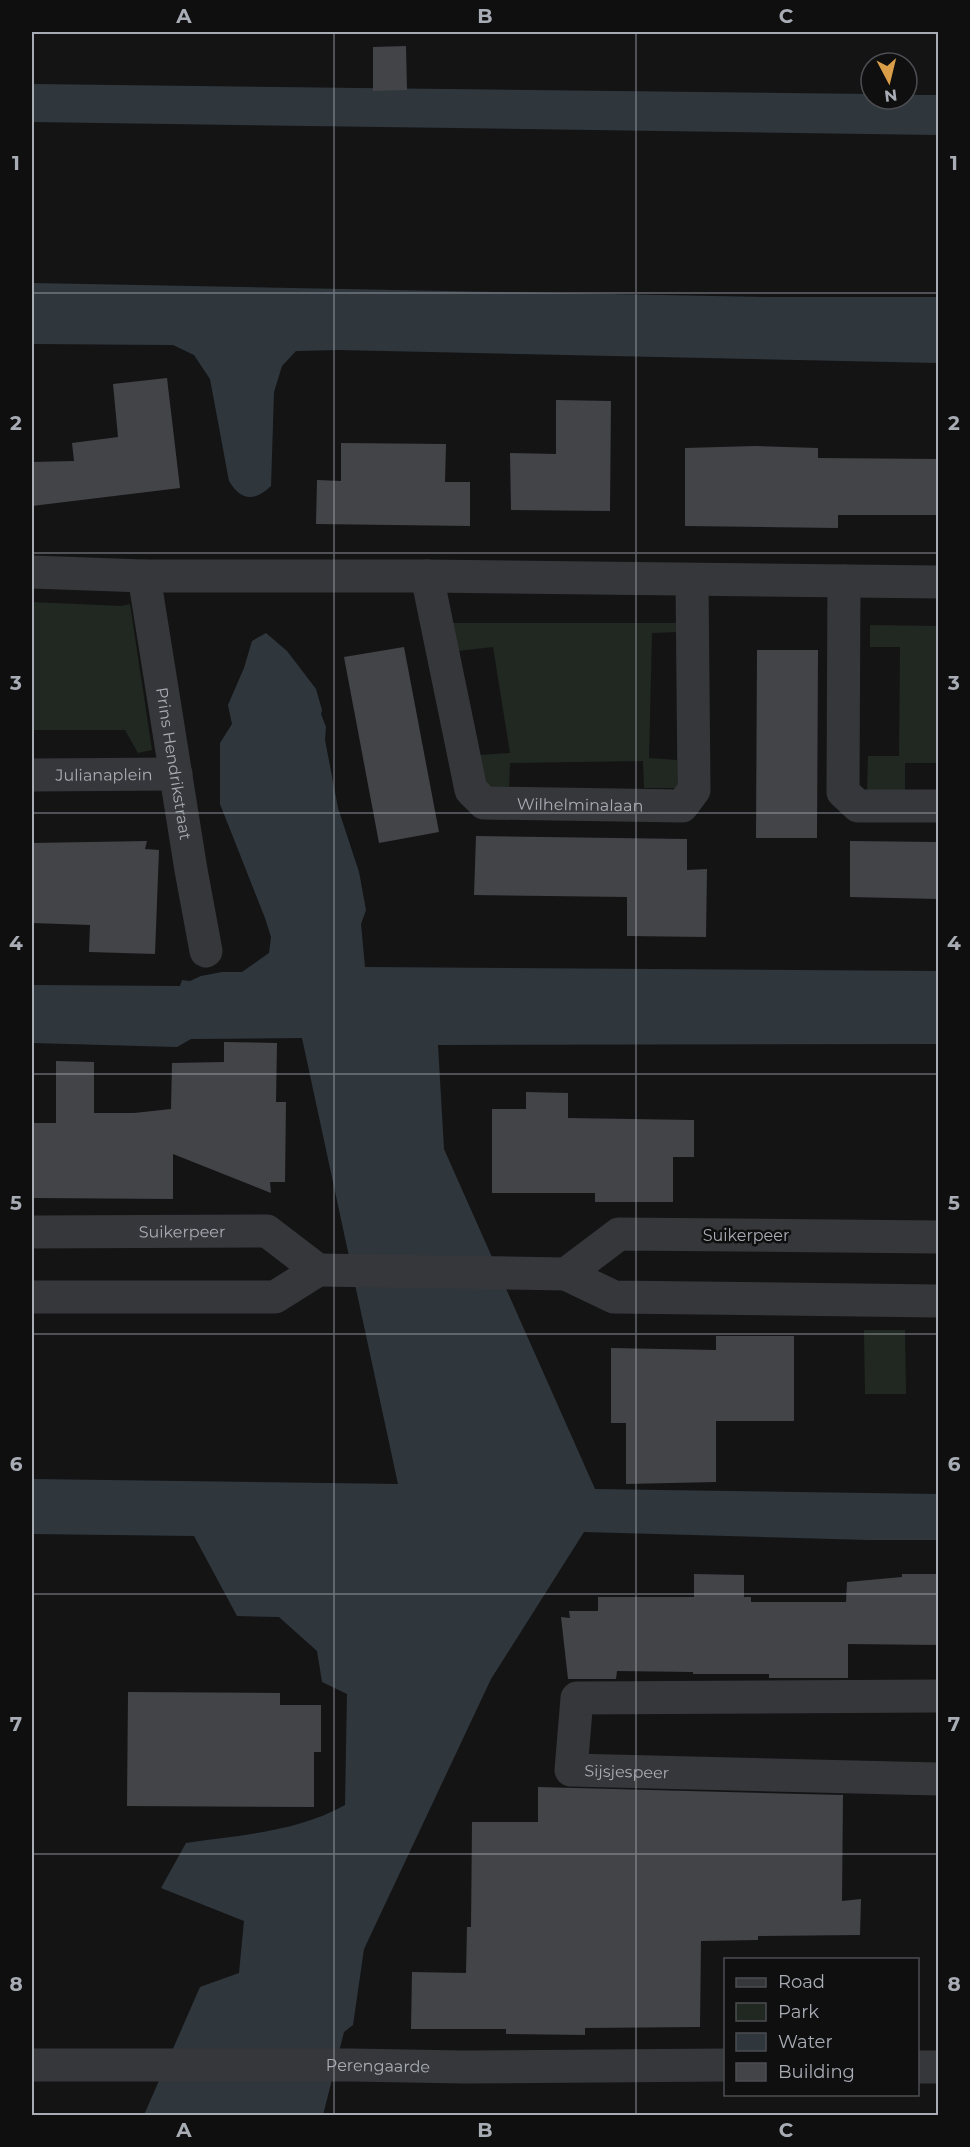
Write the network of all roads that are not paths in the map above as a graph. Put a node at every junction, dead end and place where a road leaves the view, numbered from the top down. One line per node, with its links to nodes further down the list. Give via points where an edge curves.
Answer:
1 (32, 572): 2 (street)
2 (144, 576): 3 (street); 7 (street, Prins Hendrikstraat)
3 (427, 576): 4 (street); 4 (street, Wilhelminalaan, via 471,790 484,803 682,806 694,790)
4 (692, 580): 5 (street)
5 (844, 581): 6 (street); 9 (street, via 843,792 858,806)
6 (939, 582)
7 (176, 774): 8 (street, Julianaplein); 10 (street, Prins Hendrikstraat)
8 (32, 775)
9 (939, 806)
10 (206, 951)
11 (32, 1232): 13 (street, Suikerpeer, via 267,1231)
12 (939, 1237): 14 (street, Suikerpeer, via 619,1234)
13 (318, 1270): 14 (street); 15 (street, via 275,1297)
14 (566, 1275): 16 (street, via 614,1297)
15 (32, 1297)
16 (939, 1301)
17 (939, 1696): 18 (street, Sijsjespeer, via 577,1698 571,1770)
18 (939, 1779)
19 (32, 2065): 20 (street, Perengaarde)
20 (724, 2065)
21 (919, 2067): 22 (street)
22 (939, 2067)

